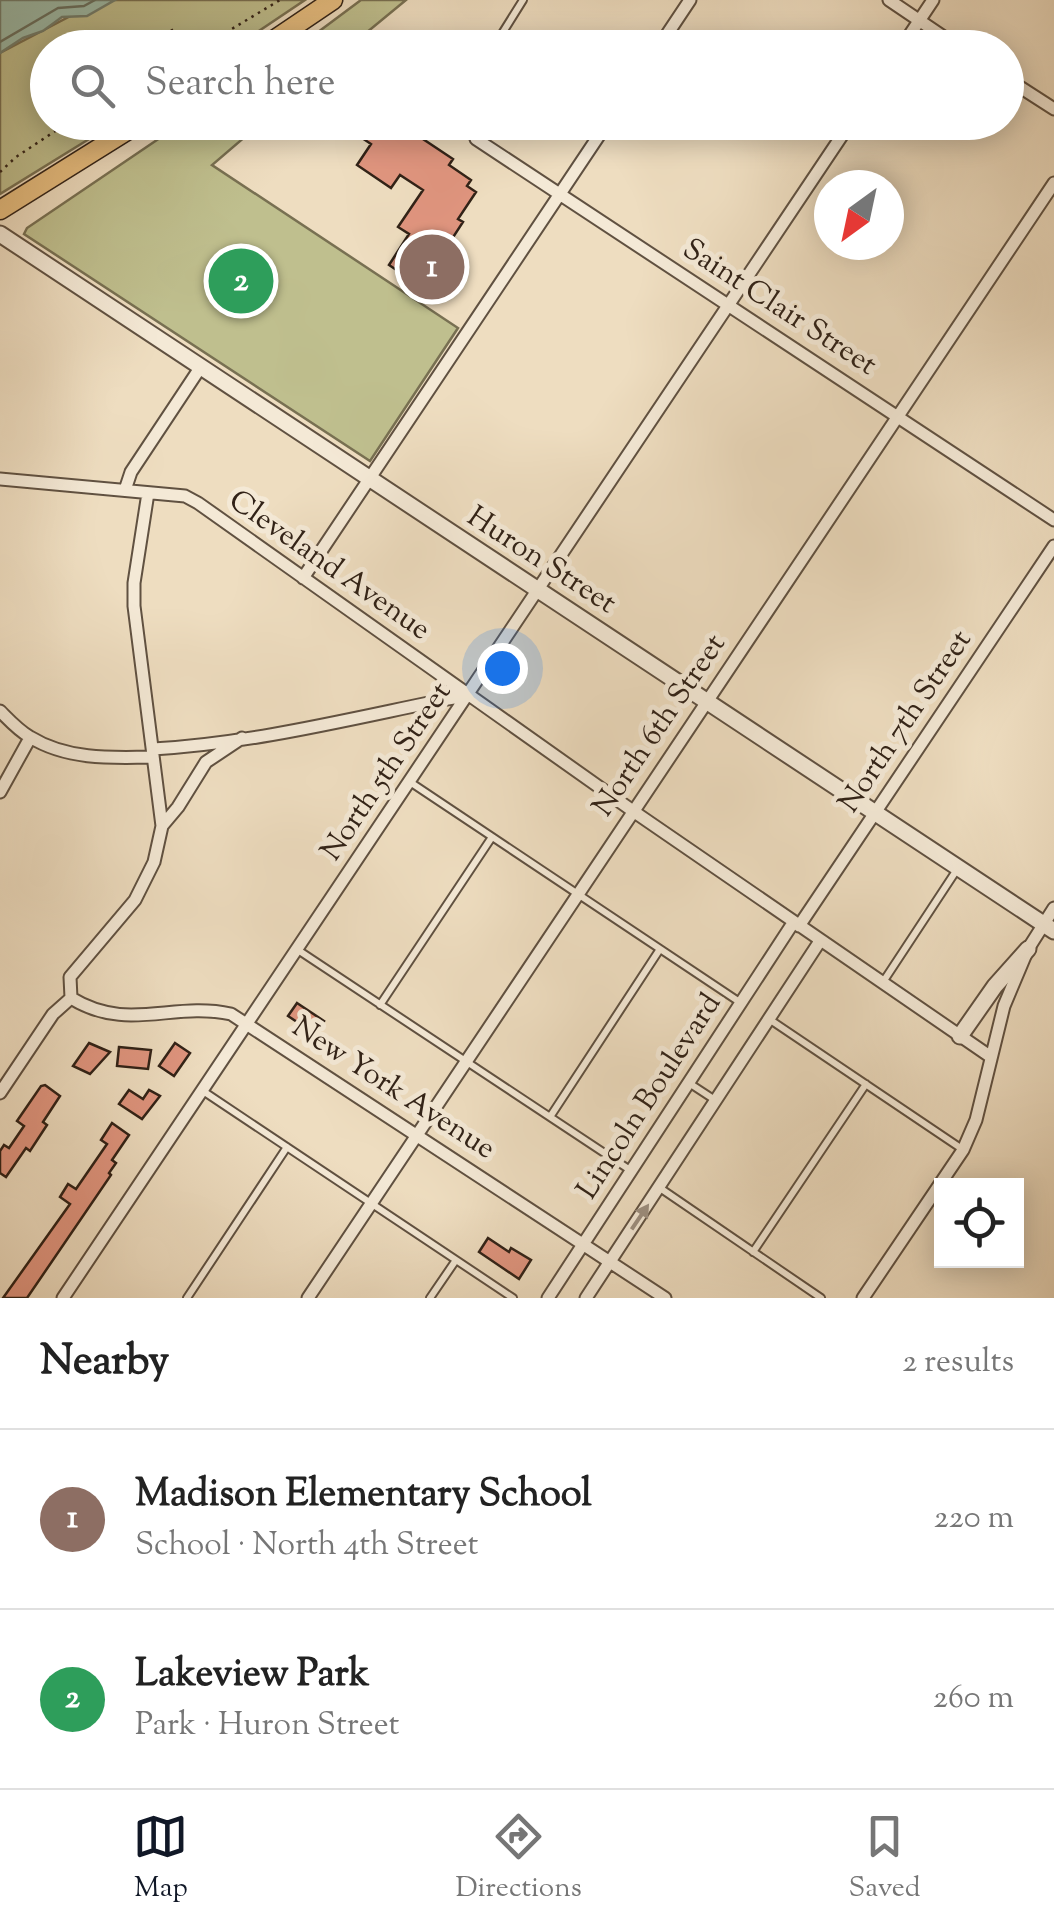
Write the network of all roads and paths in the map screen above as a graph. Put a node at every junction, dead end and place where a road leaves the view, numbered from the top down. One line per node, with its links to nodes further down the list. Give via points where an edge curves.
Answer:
1 (280, 0): 8 (path)
2 (333, 0): 9 (main road)
3 (523, 0): 10 (lane)
4 (690, 0): 11 (street)
5 (888, 0): 7 (street)
6 (932, 0): 7 (street)
7 (919, 20): 12 (street); 13 (street)
8 (230, 30)
9 (289, 30)
10 (504, 30)
11 (670, 30)
12 (913, 30)
13 (934, 30)
14 (1024, 90): 15 (street)
15 (1054, 109)
16 (42, 140): 21 (path)
17 (112, 140): 24 (main road)
18 (478, 140): 23 (street, Saint Clair Street)
19 (596, 140): 23 (street)
20 (839, 140): 26 (street, North 5th Street)
21 (0, 172)
22 (1054, 183): 28 (street, North 6th Street)
23 (560, 195): 26 (street, Saint Clair Street); 30 (street)
24 (0, 210)
25 (0, 234): 27 (street, Huron Street)
26 (729, 304): 28 (street, Saint Clair Street); 36 (street, North 5th Street)
27 (200, 368): 30 (street, Huron Street); 31 (street)
28 (897, 417): 33 (street, Saint Clair Street); 38 (street, North 6th Street)
29 (0, 479): 31 (street, Cleveland Avenue)
30 (369, 481): 35 (street); 36 (street, Huron Street)
31 (125, 490): 32 (street, Cleveland Avenue)
32 (148, 493): 35 (street, Cleveland Avenue, via 198,503); 42 (street, via 134,606)
33 (1054, 520)
34 (1054, 546): 46 (street, North 7th Street)
35 (303, 578): 37 (street, Cleveland Avenue)
36 (538, 591): 37 (street, North 5th Street); 38 (street, Huron Street)
37 (468, 695): 41 (street); 43 (street, North 5th Street); 45 (street, Cleveland Avenue)
38 (706, 702): 45 (street, North 6th Street); 46 (street, Huron Street)
39 (0, 711): 40 (street)
40 (30, 738): 42 (street, via 100,758); 44 (street)
41 (242, 738): 42 (street); 47 (street, via 206,762)
42 (153, 753): 47 (street)
43 (410, 782): 48 (lane); 57 (street, North 5th Street)
44 (0, 792)
45 (633, 811): 50 (street, North 6th Street); 52 (street, Cleveland Avenue)
46 (875, 813): 49 (street, Huron Street); 52 (street, North 7th Street)
47 (162, 826): 59 (street, via 135,900 70,977)
48 (492, 837): 50 (lane); 61 (lane)
49 (958, 868): 53 (street, Huron Street); 58 (lane)
50 (578, 894): 55 (lane); 66 (street, North 6th Street)
51 (1054, 908): 53 (street)
52 (796, 924): 54 (street, Cleveland Avenue); 60 (street, Lincoln Boulevard)
53 (1049, 927): 56 (street)
54 (820, 942): 58 (street, Cleveland Avenue); 62 (street, Lincoln Boulevard)
55 (660, 949): 60 (lane); 72 (lane)
56 (1028, 949): 64 (street); 65 (street)
57 (298, 950): 61 (lane); 63 (street, North 5th Street)
58 (882, 983): 64 (street, Cleveland Avenue)
59 (71, 998): 63 (street, New York Avenue, via 116,1016 214,1010); 70 (street)
60 (741, 1002): 67 (street, Lincoln Boulevard)
61 (380, 1005): 66 (lane)
62 (770, 1019): 68 (lane); 71 (street, Lincoln Boulevard)
63 (248, 1024): 69 (street, North 5th Street); 73 (street, New York Avenue)
64 (960, 1036): 65 (street, Cleveland Avenue)
65 (991, 1057): 75 (street)
66 (466, 1062): 72 (lane); 73 (street, North 6th Street)
67 (688, 1083): 71 (lane); 76 (street, Lincoln Boulevard)
68 (866, 1084): 75 (lane); 80 (lane)
69 (203, 1092): 74 (lane); 83 (street, North 5th Street)
70 (0, 1093)
71 (716, 1101): 77 (street, Lincoln Boulevard)
72 (550, 1117): 76 (lane)
73 (418, 1136): 78 (street, North 6th Street); 79 (street, New York Avenue)
74 (286, 1147): 78 (lane); 84 (lane)
75 (963, 1150): 92 (street)
76 (632, 1171): 79 (street, Lincoln Boulevard)
77 (660, 1188): 80 (lane); 82 (street, Lincoln Boulevard, one-way to 77)
78 (371, 1204): 81 (lane); 85 (street, North 6th Street)
79 (584, 1244): 82 (street, New York Avenue); 88 (street, Lincoln Boulevard)
80 (754, 1252): 91 (lane)
81 (456, 1260): 86 (lane); 87 (lane)
82 (610, 1261): 89 (street, Lincoln Boulevard); 90 (street, New York Avenue)
83 (63, 1298)
84 (187, 1298)
85 (308, 1298)
86 (430, 1298)
87 (513, 1298)
88 (548, 1298)
89 (586, 1298)
90 (665, 1298)
91 (822, 1298)
92 (863, 1298)

